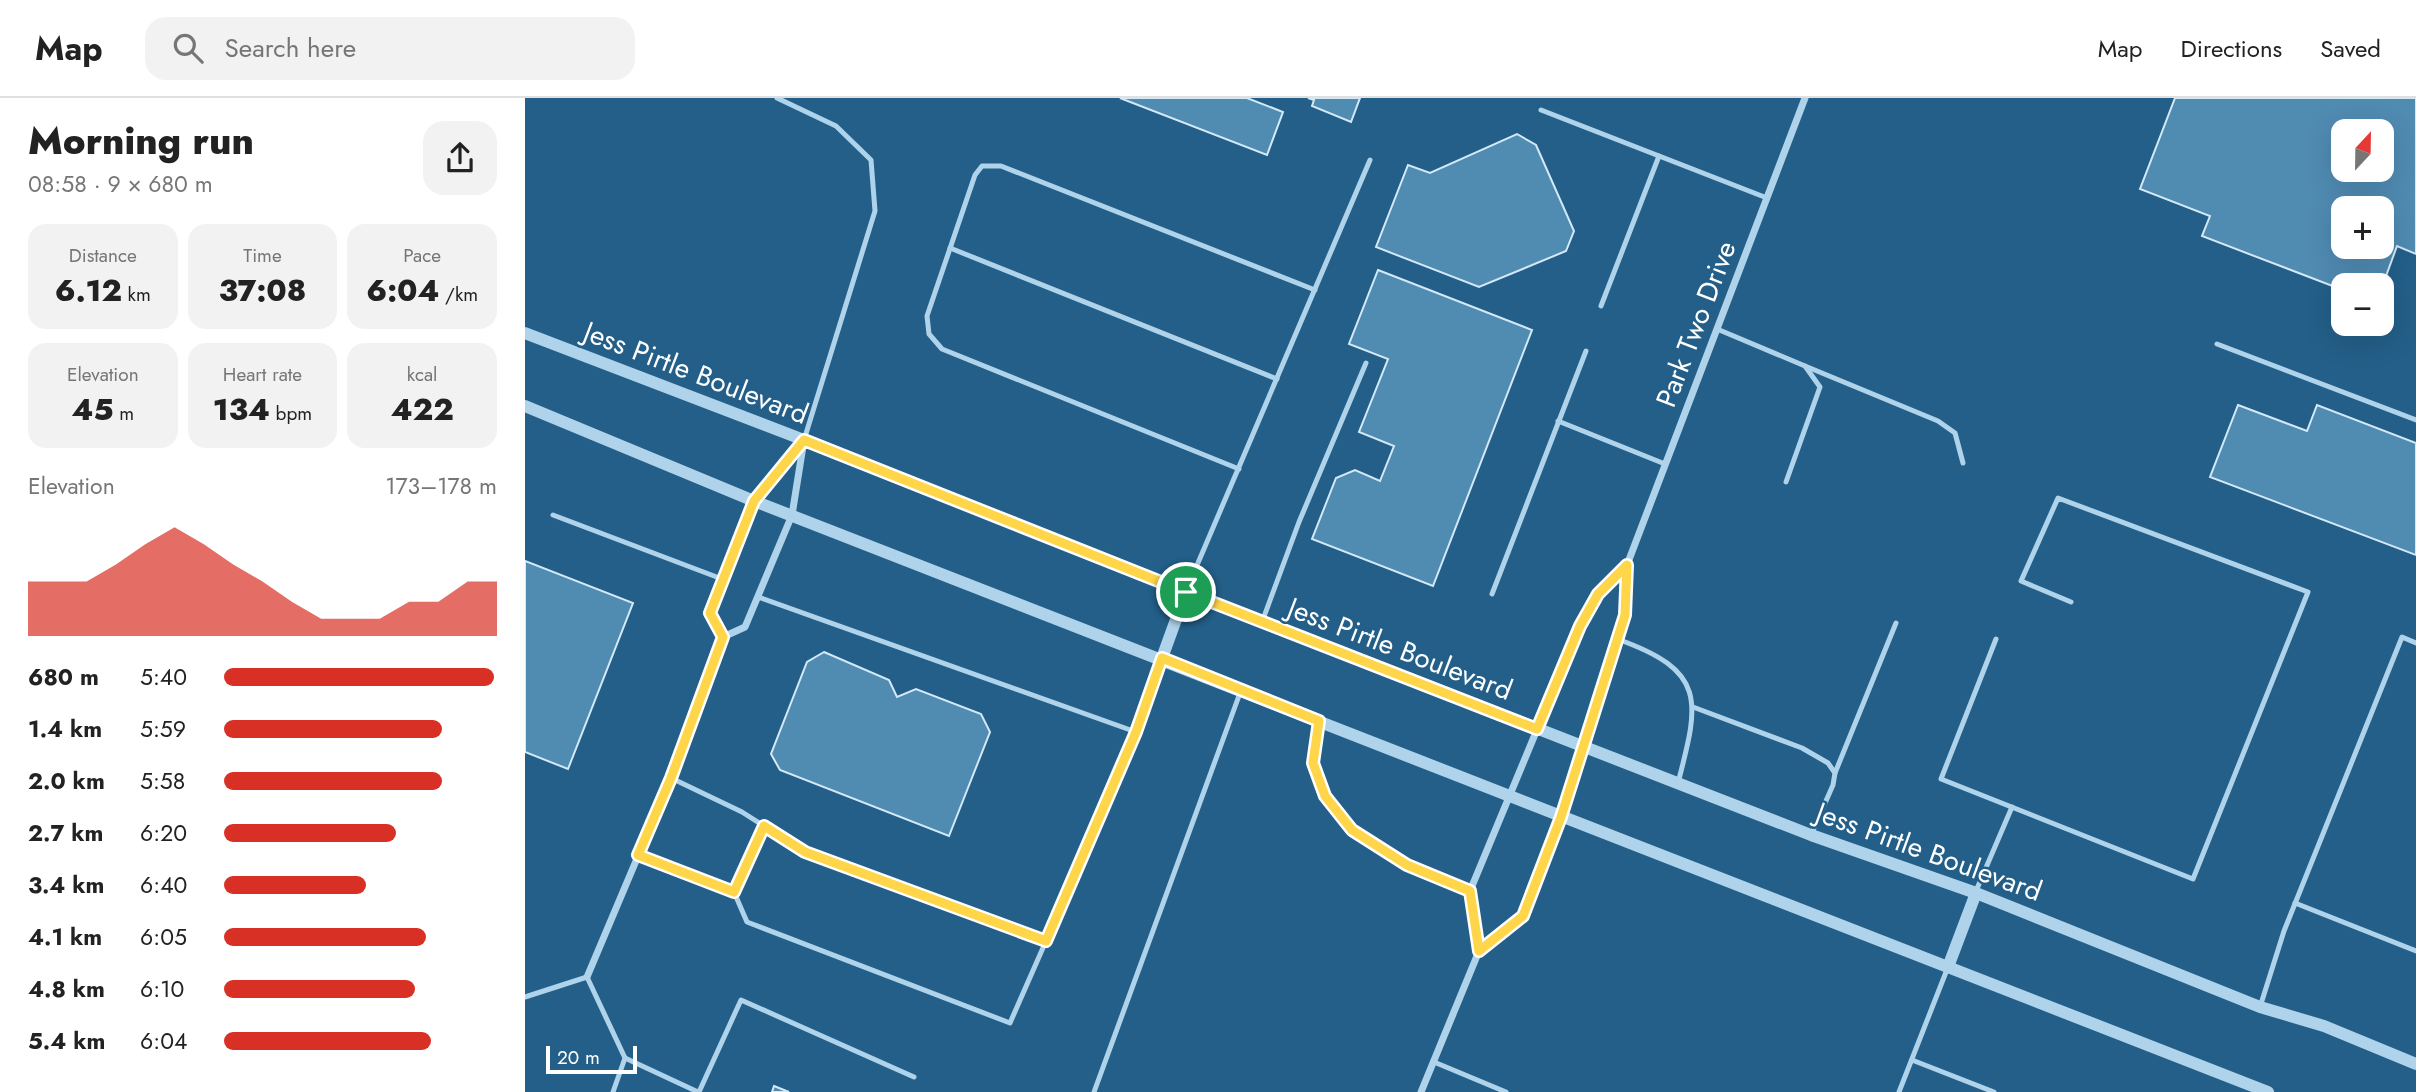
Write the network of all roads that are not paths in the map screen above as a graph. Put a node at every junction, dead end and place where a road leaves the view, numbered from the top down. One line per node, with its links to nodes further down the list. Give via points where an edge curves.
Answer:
1 (778, 98): 20 (lane, via 836,126 871,160 875,211)
2 (1805, 98): 6 (street, Park Two Drive)
3 (1541, 110): 4 (lane)
4 (1659, 156): 6 (lane); 9 (lane)
5 (1370, 160): 8 (lane)
6 (1767, 198): 10 (street, Park Two Drive)
7 (950, 248): 8 (lane, via 975,175 982,166 1001,166); 16 (lane); 23 (lane, via 927,316 929,334 942,349)
8 (1315, 290): 16 (lane)
9 (1601, 306)
10 (1717, 329): 15 (lane); 22 (street, Park Two Drive)
11 (525, 333): 20 (street, Jess Pirtle Boulevard)
12 (2217, 344): 18 (lane)
13 (1586, 351): 19 (lane)
14 (1366, 363): 34 (lane)
15 (1805, 366): 21 (lane, via 1938,421 1955,433); 24 (lane, via 1819,387)
16 (1277, 379): 23 (lane)
17 (525, 406): 25 (street)
18 (2416, 420)
19 (1559, 421): 22 (lane); 31 (lane)
20 (804, 440): 25 (street); 26 (street); 30 (street, Jess Pirtle Boulevard)
21 (1963, 463)
22 (1665, 464): 28 (street, Park Two Drive)
23 (1239, 468): 30 (lane)
24 (1786, 482)
25 (754, 501): 26 (street); 29 (street)
26 (792, 515): 32 (street); 40 (street)
27 (554, 516): 29 (lane)
28 (1627, 565): 37 (street, Park Two Drive, via 1625,615); 44 (street, Park Two Drive, via 1598,594 1580,626)
29 (722, 579): 36 (street, via 710,613)
30 (1186, 592): 34 (street, Jess Pirtle Boulevard); 40 (street)
31 (1492, 594)
32 (758, 597): 36 (street, via 745,627); 45 (lane)
33 (2071, 602): 51 (lane, via 2021,581 2058,498 2308,593 2193,879)
34 (1262, 622): 44 (street, Jess Pirtle Boulevard)
35 (1896, 623): 47 (lane)
36 (723, 637): 48 (street)
37 (1618, 639): 42 (lane, via 1644,648 1672,666); 46 (street, Park Two Drive)
38 (1996, 639): 51 (lane, via 1941,779)
39 (2416, 643): 59 (lane, via 2402,637)
40 (1162, 658): 41 (street); 45 (lane)
41 (1241, 690): 43 (street); 74 (lane)
42 (1693, 707): 47 (lane, via 1802,748 1828,763); 49 (lane)
43 (1319, 721): 50 (street); 56 (lane, via 1313,763 1325,796 1352,830 1407,865)
44 (1537, 729): 46 (street, Jess Pirtle Boulevard); 50 (street, Park Two Drive)
45 (1136, 732): 60 (lane)
46 (1583, 746): 49 (street, Jess Pirtle Boulevard); 52 (street, Park Two Drive)
47 (1835, 773): 54 (lane)
48 (671, 778): 53 (lane); 55 (street)
49 (1678, 783): 54 (street, Jess Pirtle Boulevard)
50 (1510, 797): 52 (street); 56 (street, Park Two Drive)
51 (2012, 807): 58 (lane)
52 (1561, 817): 61 (street, Park Two Drive, via 1523,916); 63 (street)
53 (764, 826): 57 (lane); 60 (lane, via 805,852)
54 (1811, 835): 58 (street, Jess Pirtle Boulevard)
55 (638, 855): 57 (lane); 64 (street)
56 (1470, 891): 61 (street)
57 (734, 892): 60 (lane, via 747,922 1010,1023)
58 (1976, 893): 63 (street); 66 (street, Jess Pirtle Boulevard)
59 (2295, 904): 62 (lane); 66 (lane)
60 (1046, 941)
61 (1479, 951): 69 (street, Park Two Drive)
62 (2416, 951)
63 (1948, 967): 68 (lane); 79 (street)
64 (587, 977): 65 (lane); 67 (lane)
65 (525, 997)
66 (2260, 1007): 70 (street, Jess Pirtle Boulevard, via 2325,1026)
67 (625, 1058): 72 (lane); 73 (lane)
68 (1912, 1060): 77 (lane); 78 (lane)
69 (1434, 1062): 75 (street, Park Two Drive); 76 (lane)
70 (2416, 1064)
71 (915, 1077): 73 (lane, via 741,1000)
72 (613, 1092)
73 (698, 1092)
74 (1094, 1092)
75 (1421, 1092)
76 (1506, 1092)
77 (1899, 1092)
78 (1994, 1092)
79 (2268, 1092)

